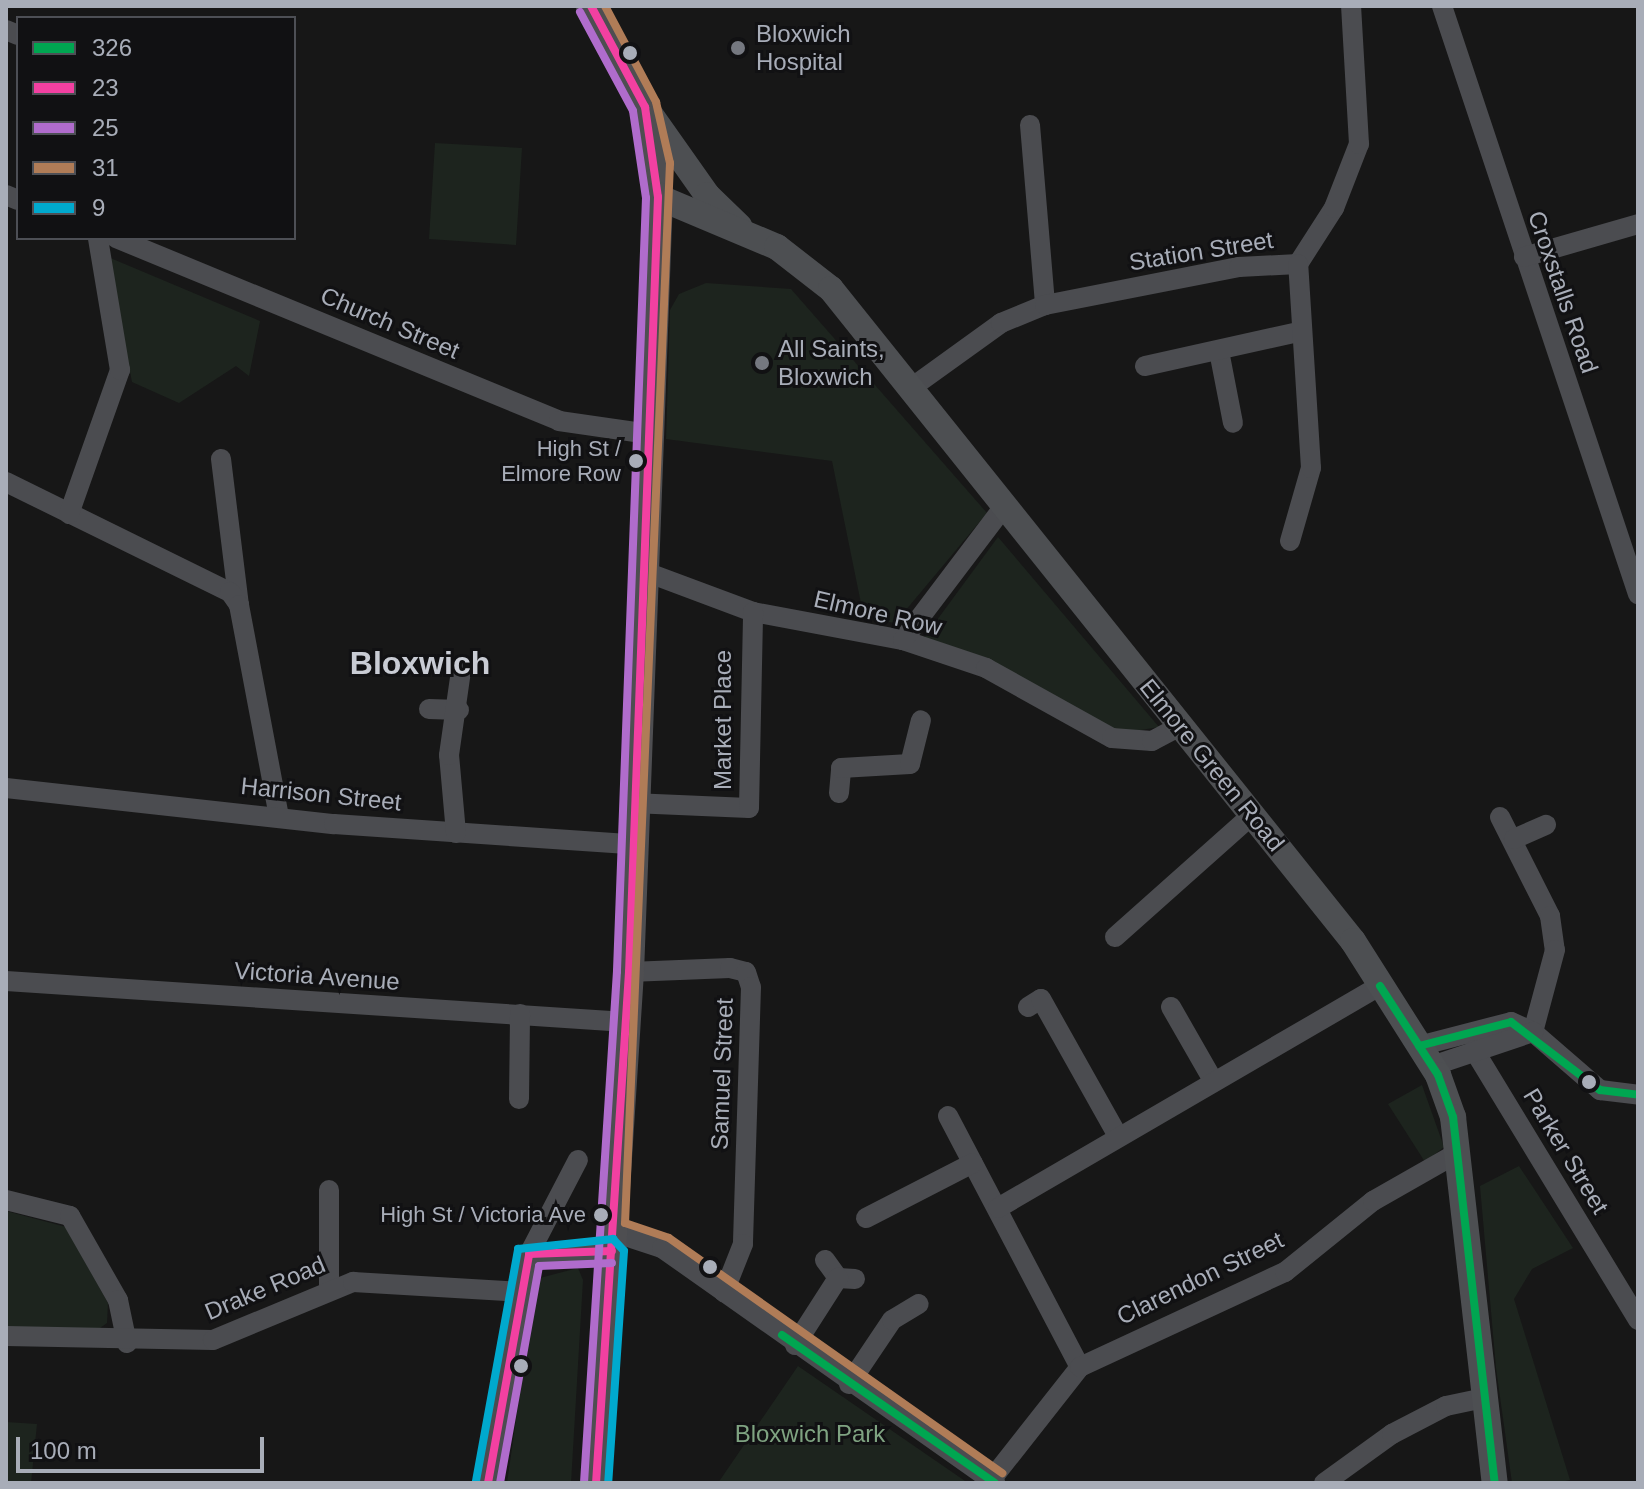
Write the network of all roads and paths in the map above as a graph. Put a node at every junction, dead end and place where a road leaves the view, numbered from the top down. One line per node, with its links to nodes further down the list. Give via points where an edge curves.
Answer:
1 (591, 6): 4 (highway)
2 (1351, 6): 12 (street, Station Street, via 1359,144 1334,208)
3 (1442, 6): 11 (street, Croxstalls Road)
4 (645, 107): 6 (highway); 8 (main road, Elmore Green Road, via 707,195)
5 (1030, 125): 13 (street)
6 (658, 197): 8 (main road, Elmore Green Road); 19 (highway)
7 (1638, 224): 11 (street)
8 (746, 233): 17 (main road, Elmore Green Road, via 831,289)
9 (98, 240): 23 (street, via 120,370)
10 (121, 240): 19 (street, Church Street, via 559,421)
11 (1524, 257): 26 (street, Croxstalls Road)
12 (1298, 264): 13 (street, Station Street, via 1239,267); 14 (street)
13 (1045, 305): 17 (street, Station Street, via 1001,323)
14 (1298, 332): 15 (street); 24 (street, via 1311,468)
15 (1219, 351): 16 (street); 18 (street)
16 (1145, 366)
17 (911, 388): 22 (main road, Elmore Green Road)
18 (1233, 423)
19 (649, 434): 25 (highway)
20 (221, 459): 27 (street)
21 (6, 482): 23 (street)
22 (1003, 508): 29 (street); 34 (main road, Elmore Green Road)
23 (69, 514): 27 (street, via 216,584)
24 (1290, 541)
25 (646, 572): 28 (street, Elmore Row); 37 (highway)
26 (1638, 594)
27 (239, 605): 39 (street)
28 (753, 612): 29 (street, Elmore Row); 37 (street, Market Place, via 757,793 749,808)
29 (903, 640): 34 (street, Elmore Row, via 986,668 1112,738 1152,741)
30 (461, 671): 32 (street)
31 (429, 709): 32 (street)
32 (459, 710): 42 (street, via 449,755)
33 (921, 720): 36 (street, via 910,764 841,768)
34 (1178, 727): 38 (main road, Elmore Green Road)
35 (6, 788): 39 (street, Harrison Street)
36 (839, 793)
37 (632, 803): 44 (highway)
38 (1253, 814): 45 (street); 48 (main road, Elmore Green Road)
39 (279, 816): 42 (street, Harrison Street)
40 (1500, 817): 43 (street)
41 (1546, 825): 43 (street)
42 (456, 833): 44 (street, Harrison Street)
43 (1514, 839): 53 (street, via 1550,916 1555,950)
44 (623, 845): 46 (highway)
45 (1126, 933)
46 (629, 972): 52 (highway); 73 (street, Samuel Street, via 730,968 746,972 751,987 743,1244)
47 (6, 981): 51 (street, Victoria Avenue)
48 (1380, 986): 55 (main road, Elmore Green Road); 56 (street)
49 (1028, 1007): 60 (street, via 1041,999)
50 (1171, 1007): 56 (street)
51 (520, 1014): 52 (street, Victoria Avenue); 57 (street)
52 (626, 1022): 68 (highway)
53 (1533, 1032): 54 (street); 55 (street, via 1511,1022); 58 (street, via 1581,1078)
54 (1474, 1050): 55 (street); 75 (street, Parker Street)
55 (1426, 1056): 61 (main road, Elmore Green Road)
56 (1214, 1082): 60 (street)
57 (519, 1099)
58 (1636, 1099)
59 (948, 1116): 63 (street)
60 (1118, 1136): 66 (street)
61 (1459, 1152): 79 (street, Clarendon Street, via 1373,1201 1285,1272); 81 (main road, Elmore Green Road)
62 (578, 1160): 69 (street, via 570,1187)
63 (973, 1163): 66 (street); 67 (street)
64 (329, 1190): 71 (street)
65 (6, 1200): 77 (street, via 70,1216 118,1300)
66 (998, 1208): 79 (street)
67 (866, 1218)
68 (612, 1242): 69 (street); 73 (street, via 662,1248); 84 (highway)
69 (529, 1254): 72 (street)
70 (825, 1260): 78 (street, via 847,1278)
71 (329, 1286): 72 (street, Drake Road); 77 (street, Drake Road, via 227,1336)
72 (519, 1292): 83 (street)
73 (724, 1292): 78 (street)
74 (919, 1304): 80 (street, via 892,1320)
75 (1638, 1320)
76 (6, 1336): 77 (street, Drake Road)
77 (127, 1343)
78 (795, 1345): 80 (street)
79 (1080, 1367): 82 (street, Clarendon Street)
80 (849, 1384): 82 (street)
81 (1485, 1398): 85 (street, via 1446,1406 1403,1428); 86 (main road, Elmore Green Road)
82 (993, 1482)
83 (488, 1483)
84 (596, 1483)
85 (1324, 1483)
86 (1495, 1483)

